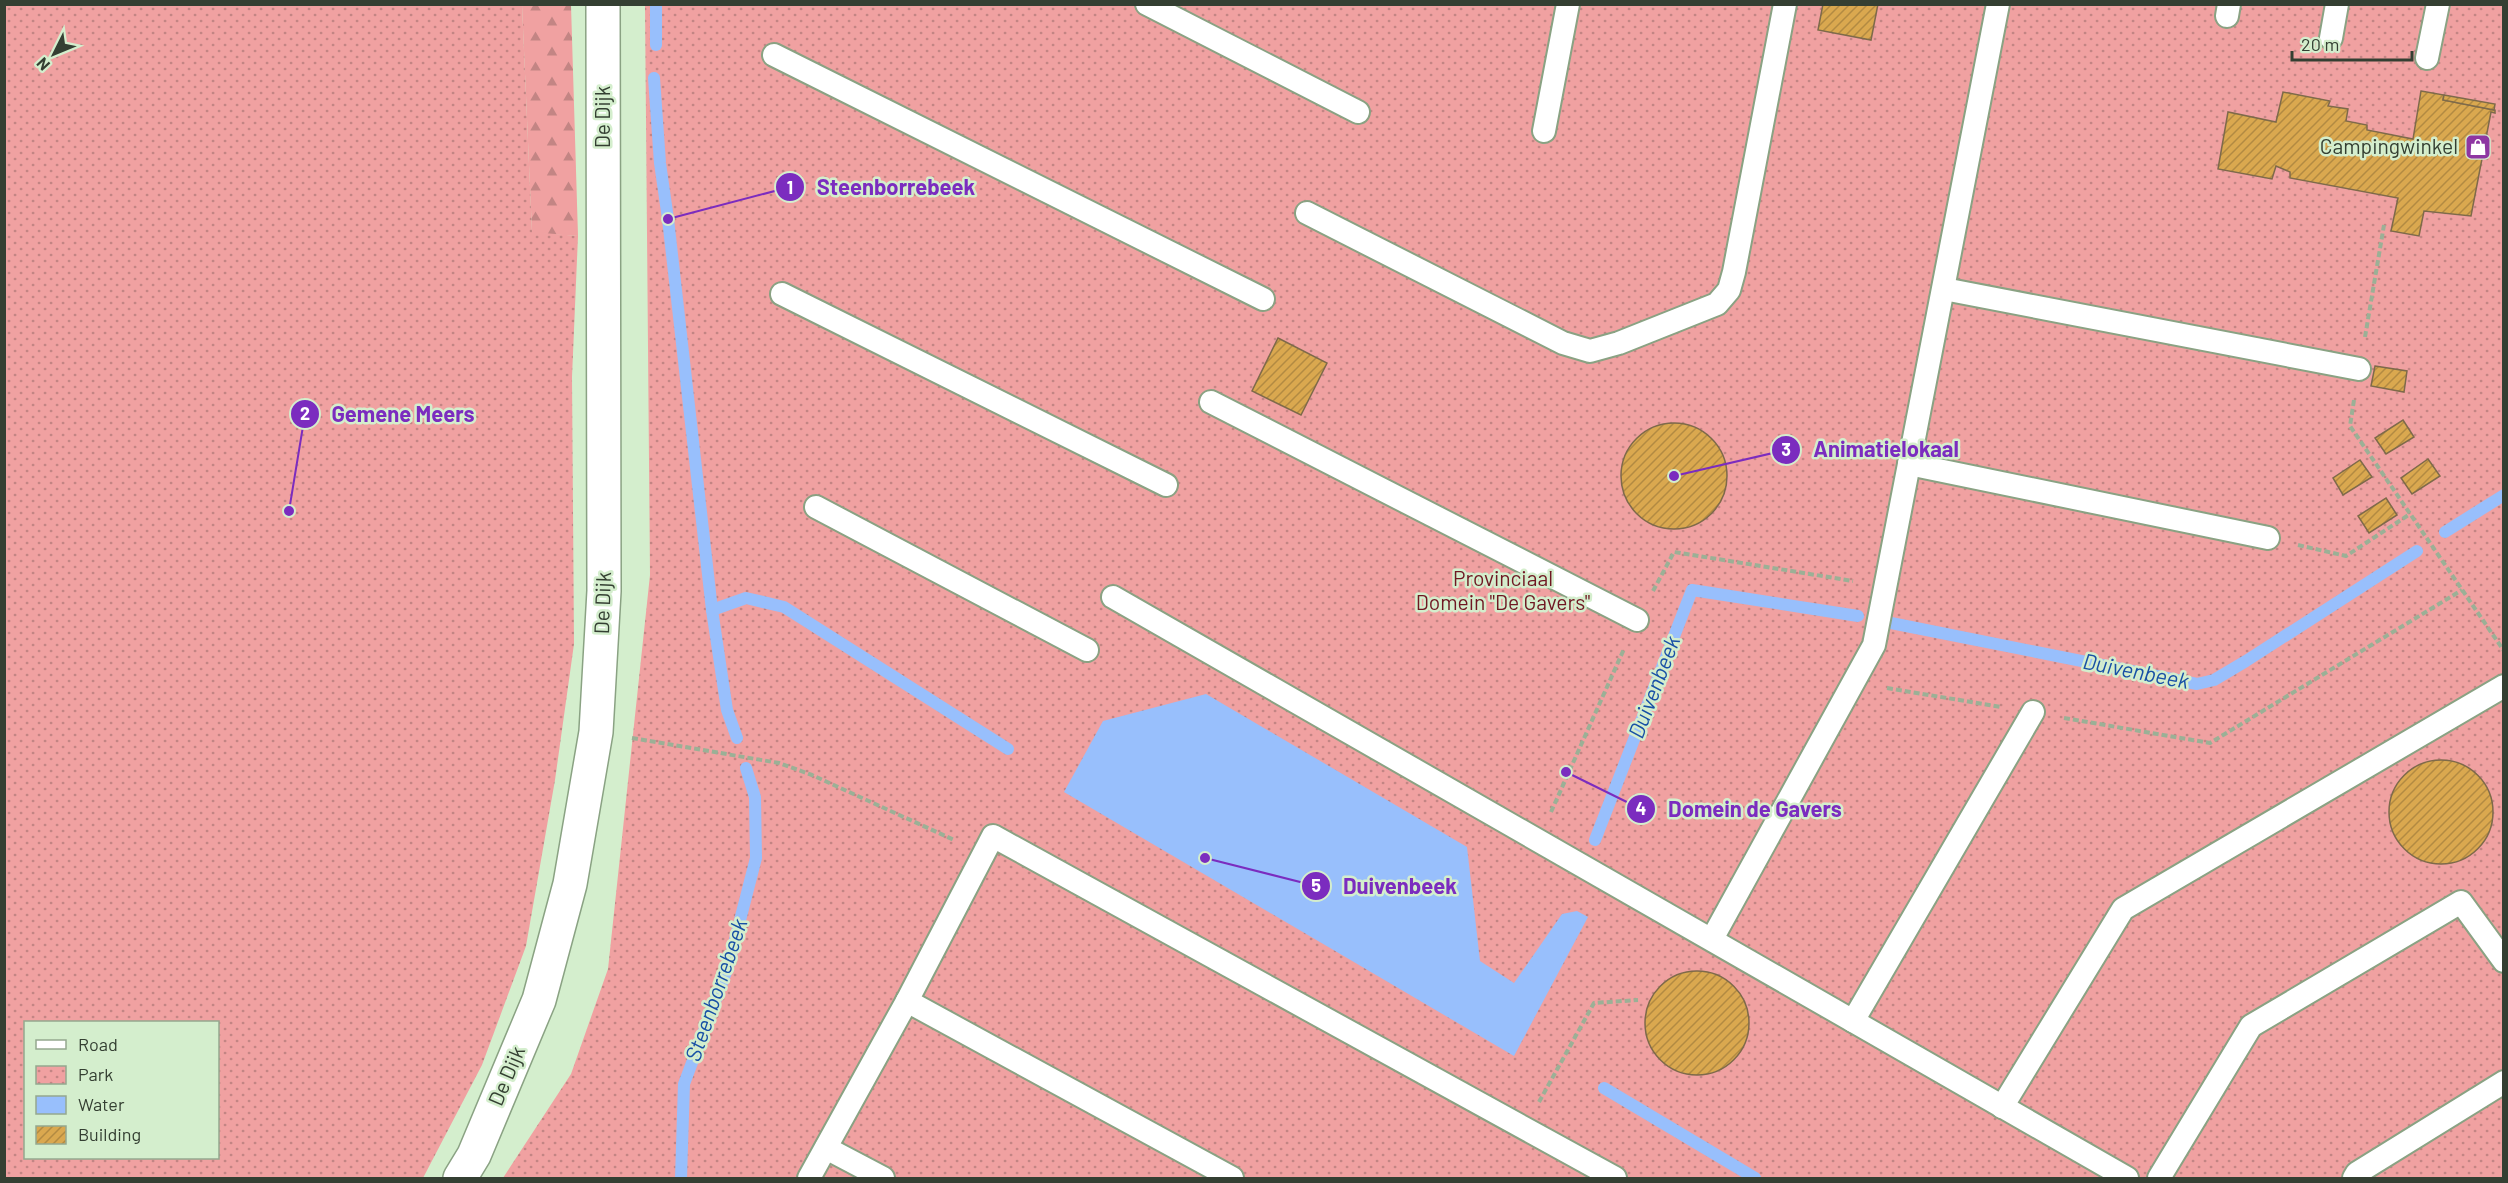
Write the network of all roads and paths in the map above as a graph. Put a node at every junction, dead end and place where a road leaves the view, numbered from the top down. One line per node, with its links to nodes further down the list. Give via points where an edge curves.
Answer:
1 (603, 4): 34 (street, De Dijk, via 604,591)
2 (1147, 4): 11 (lane)
3 (1568, 4): 12 (lane)
4 (1785, 4): 13 (lane, via 1734,272 1729,290 1717,304 1590,351 1563,343)
5 (1998, 4): 15 (lane)
6 (2337, 4): 8 (lane)
7 (2438, 4): 10 (lane)
8 (2331, 38)
9 (774, 56): 17 (lane)
10 (2427, 58)
11 (1358, 112)
12 (1544, 131)
13 (1307, 213)
14 (2384, 225): 18 (path)
15 (1944, 290): 18 (lane); 20 (lane)
16 (782, 294): 21 (lane)
17 (1263, 299)
18 (2359, 369): 23 (path, via 2350,426)
19 (1211, 402): 28 (lane)
20 (1910, 464): 24 (lane); 25 (lane)
21 (1166, 485)
22 (816, 507): 29 (lane)
23 (2410, 514): 24 (path, via 2346,556); 26 (path)
24 (2268, 538)
25 (1885, 587): 28 (path, via 1674,552); 31 (lane, via 1874,645)
26 (2462, 590): 30 (path); 33 (path, via 2210,743)
27 (1113, 597): 35 (lane)
28 (1637, 620): 35 (path)
29 (1087, 650)
30 (2504, 651)
31 (1853, 683): 33 (path); 37 (lane)
32 (2504, 686): 43 (lane, via 2123,909)
33 (2033, 712): 41 (lane)
34 (596, 732): 36 (path, via 779,763); 46 (street, De Dijk, via 570,884 539,1000 474,1155)
35 (1539, 840): 37 (lane)
36 (984, 854): 40 (lane); 44 (lane, via 993,836)
37 (1712, 939): 41 (lane)
38 (2504, 961): 52 (lane, via 2461,902 2251,1026)
39 (1638, 1000): 44 (path, via 1594,1003)
40 (907, 1001): 45 (lane); 49 (lane)
41 (1853, 1021): 43 (lane)
42 (2504, 1082): 53 (lane, via 2357,1173)
43 (2002, 1107): 51 (lane)
44 (1524, 1129): 50 (lane)
45 (826, 1148): 47 (lane); 48 (lane)
46 (460, 1179)
47 (809, 1179)
48 (883, 1179)
49 (1232, 1179)
50 (1615, 1179)
51 (2127, 1179)
52 (2159, 1179)
53 (2354, 1179)

